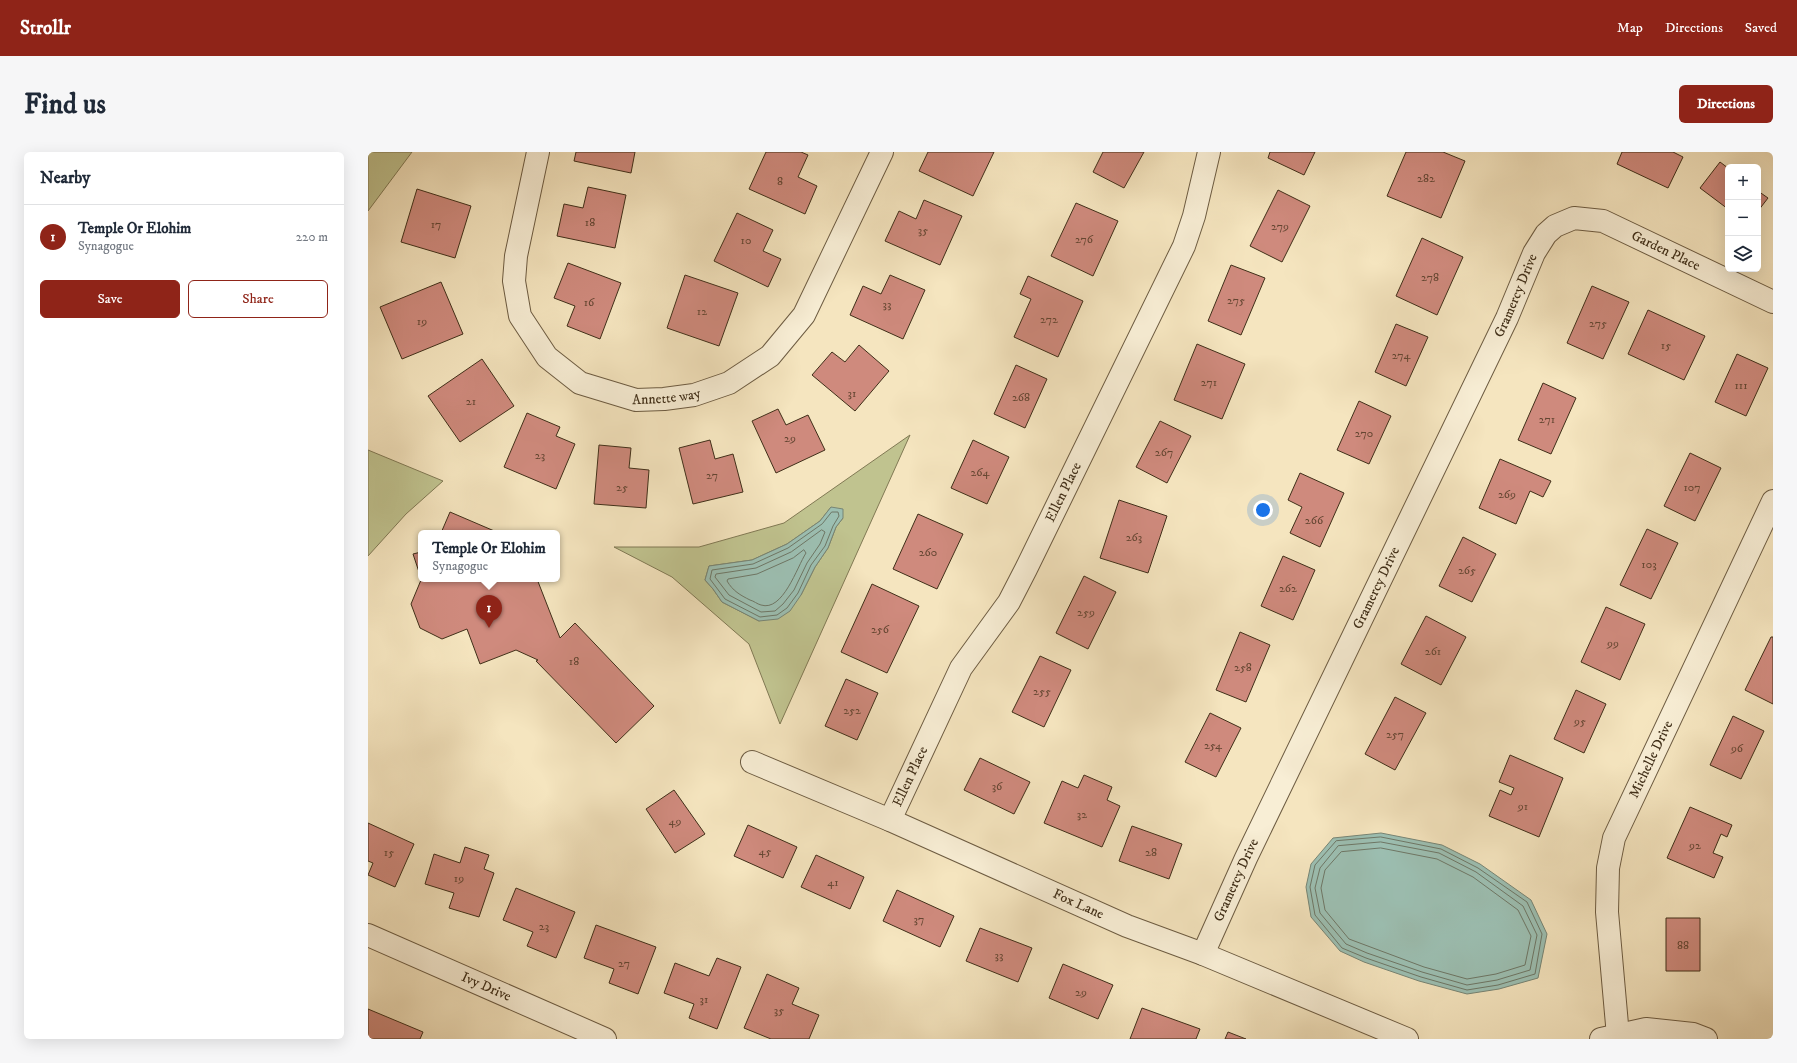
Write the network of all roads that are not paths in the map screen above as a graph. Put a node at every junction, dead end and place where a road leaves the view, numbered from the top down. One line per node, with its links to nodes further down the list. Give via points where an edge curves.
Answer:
1 (538, 152): 2 (street, Annette way, via 516,256 514,281 520,316 547,357 580,383 636,400 694,395 729,383 770,356 804,315)
2 (882, 152)
3 (1209, 152): 8 (street, Ellen Place, via 1184,246 1026,569 1008,602 961,668)
4 (1555, 226): 5 (street, Garden Place, via 1574,218 1603,222); 10 (street, Gramercy Drive, via 1546,234 1534,253 1503,325 1246,858)
5 (1773, 302)
6 (1773, 501): 11 (street, Michelle Drive, via 1614,838 1608,868 1607,912)
7 (752, 762): 8 (street, Fox Lane)
8 (890, 820): 10 (street, Fox Lane, via 1127,926)
9 (368, 935): 12 (street, Ivy Drive)
10 (1203, 954): 13 (street, Fox Lane)
11 (1610, 1037): 14 (street, via 1646,1029 1693,1034)
12 (605, 1039)
13 (1407, 1039)
14 (1706, 1039)

